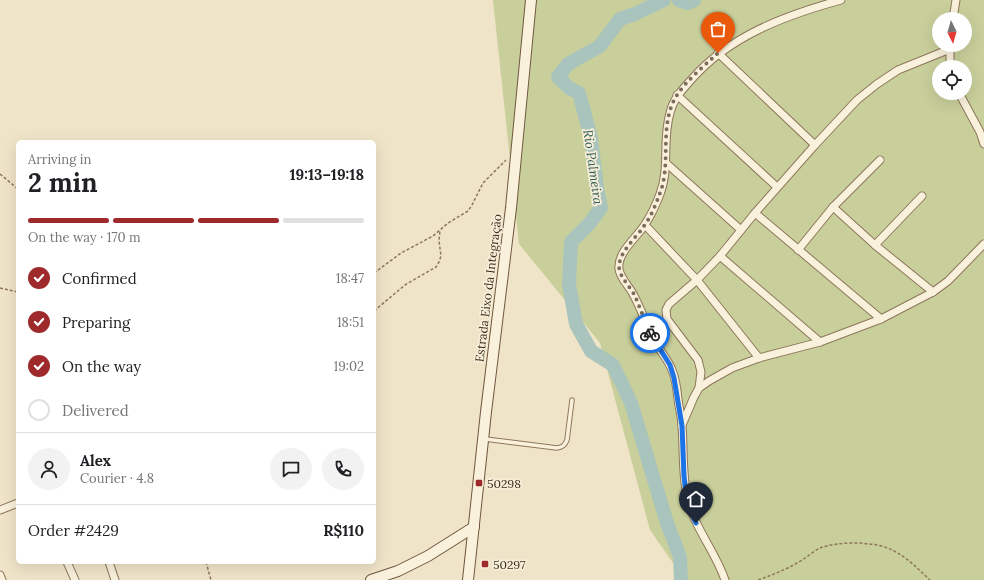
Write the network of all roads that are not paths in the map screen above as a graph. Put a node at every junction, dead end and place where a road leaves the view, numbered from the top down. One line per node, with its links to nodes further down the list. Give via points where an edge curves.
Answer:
1 (532, 0): 31 (main road, Estrada Eixo da Integração)
2 (841, 0): 6 (street, via 768,25)
3 (956, 0): 4 (street)
4 (954, 12)
5 (939, 52): 10 (street, via 898,70 877,84 857,100)
6 (718, 53): 7 (street); 10 (street)
7 (677, 95): 12 (street, via 667,128); 13 (street)
8 (963, 100): 9 (street)
9 (984, 144)
10 (815, 145): 13 (street)
11 (880, 160): 15 (street)
12 (666, 163): 17 (street, via 665,179 660,194); 18 (street)
13 (777, 188): 16 (street)
14 (922, 196): 20 (street)
15 (833, 208): 20 (street); 21 (street)
16 (755, 213): 18 (street); 21 (street)
17 (645, 225): 23 (street); 30 (street, via 622,255 619,269 655,342 672,370)
18 (741, 230): 22 (street)
19 (984, 244): 24 (street, via 948,281)
20 (875, 245): 24 (street)
21 (798, 250): 25 (street)
22 (720, 256): 23 (street); 26 (street)
23 (697, 280): 27 (street); 28 (street, via 669,304 665,315 698,360 702,372)
24 (933, 292): 25 (street)
25 (881, 319): 26 (street)
26 (820, 342): 27 (street)
27 (759, 358): 28 (street, via 721,374)
28 (699, 388): 30 (street)
29 (572, 400): 31 (lane, via 567,440 562,447)
30 (682, 426): 43 (street, via 684,476 690,511)
31 (483, 439): 34 (main road, Estrada Eixo da Integração)
32 (16, 504): 33 (street)
33 (0, 510)
34 (474, 527): 41 (main road, via 428,556 398,571); 42 (main road, Estrada Eixo da Integração)
35 (68, 564): 39 (street)
36 (110, 564): 40 (street)
37 (0, 575): 38 (street)
38 (2, 580)
39 (75, 580)
40 (115, 580)
41 (370, 580)
42 (468, 580)
43 (725, 580)

